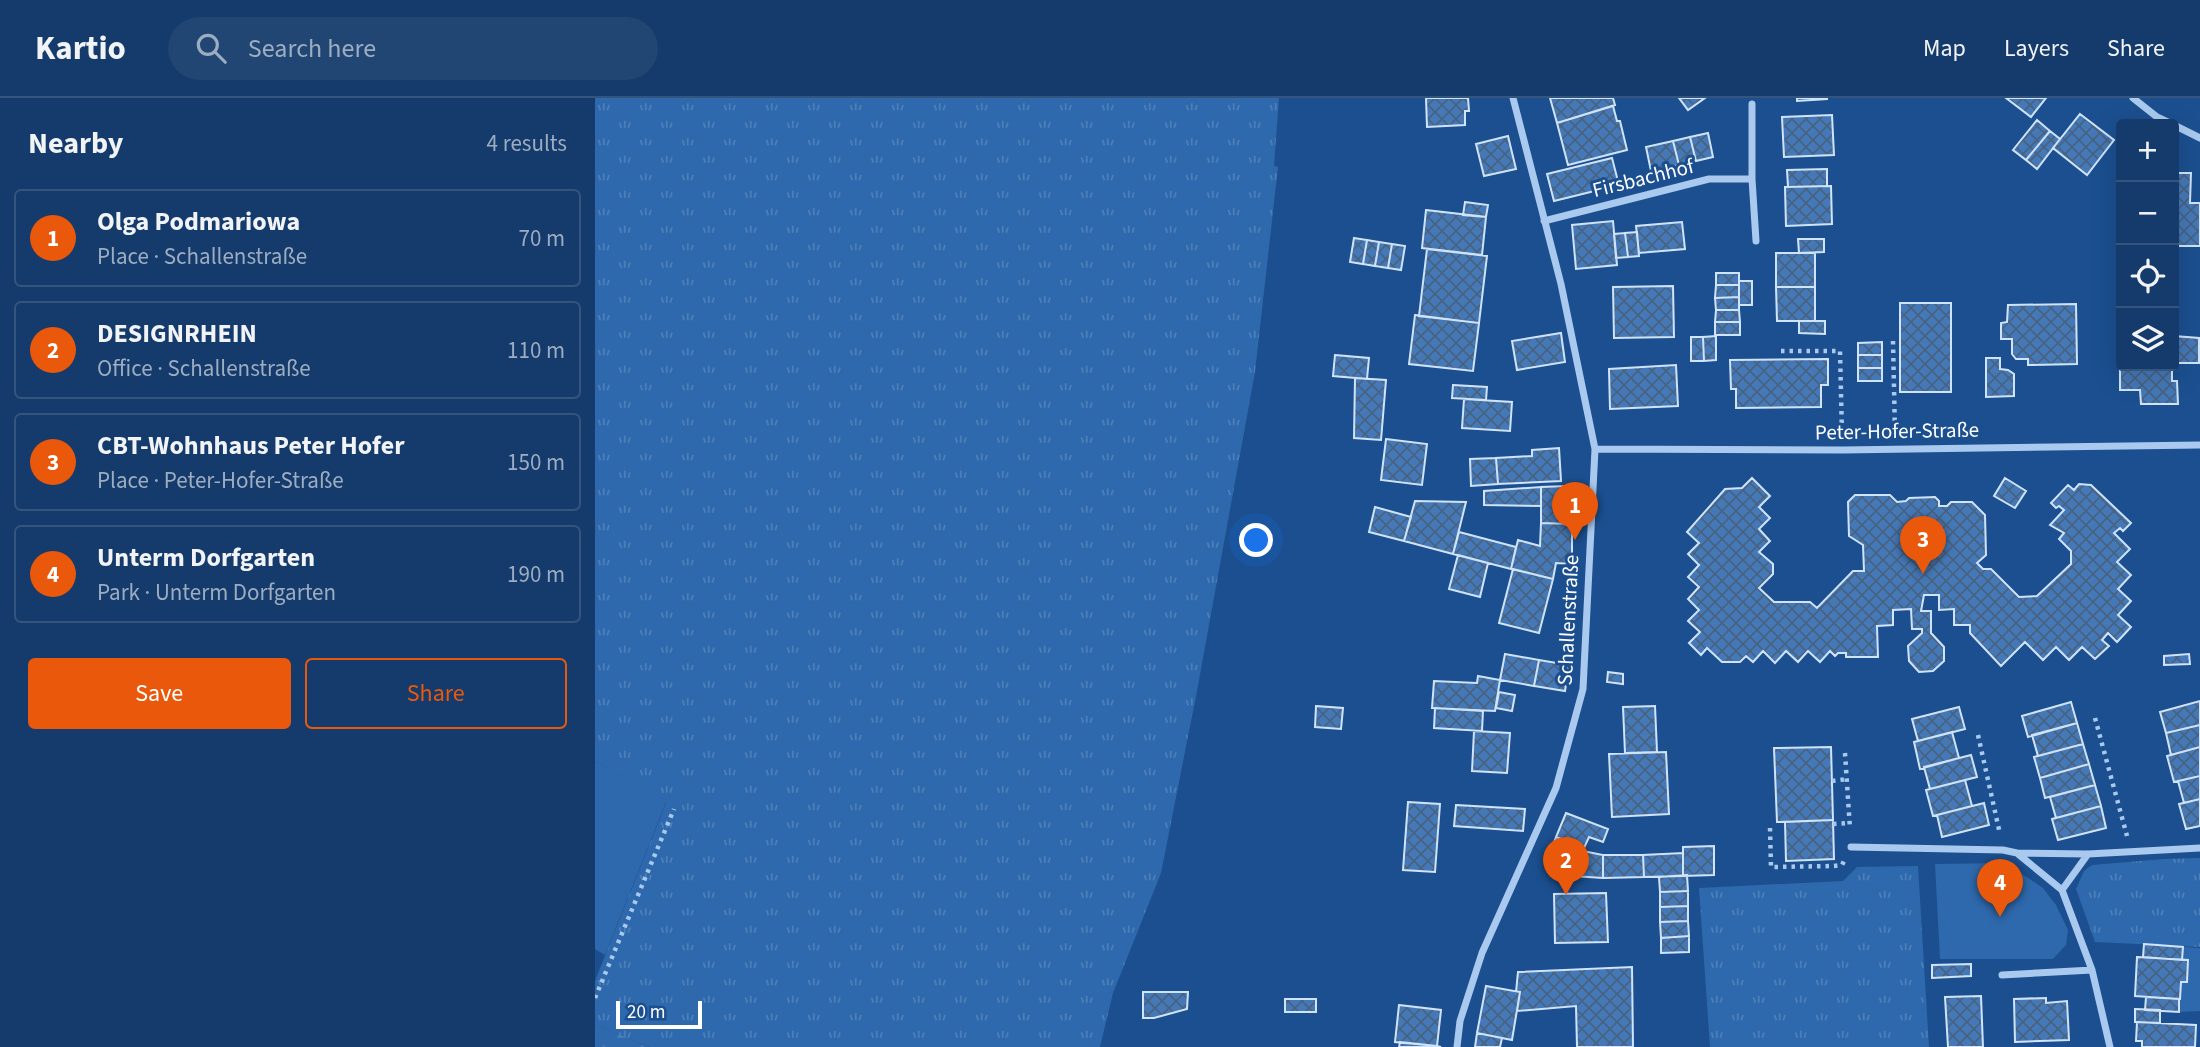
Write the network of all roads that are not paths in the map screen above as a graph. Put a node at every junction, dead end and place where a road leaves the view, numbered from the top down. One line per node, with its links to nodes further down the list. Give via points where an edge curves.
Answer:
1 (1513, 98): 8 (street, Schallenstraße)
2 (2133, 98): 4 (street)
3 (1752, 104): 7 (street)
4 (2161, 119)
5 (2179, 128): 6 (street)
6 (2200, 138)
7 (1752, 179): 8 (street, Firsbachhof, via 1709,179); 9 (street)
8 (1544, 221): 11 (street, Schallenstraße)
9 (1756, 241)
10 (2200, 445): 11 (street, Peter-Hofer-Straße)
11 (1595, 449): 19 (street, Schallenstraße, via 1583,689 1556,788 1482,953 1460,1021)
12 (1851, 847): 14 (street)
13 (2200, 848): 15 (street)
14 (2017, 853): 15 (street); 16 (street)
15 (2088, 854): 16 (street)
16 (2061, 890): 17 (street)
17 (2092, 970): 18 (street); 20 (street)
18 (2002, 975)
19 (1457, 1047)
20 (2110, 1047)

